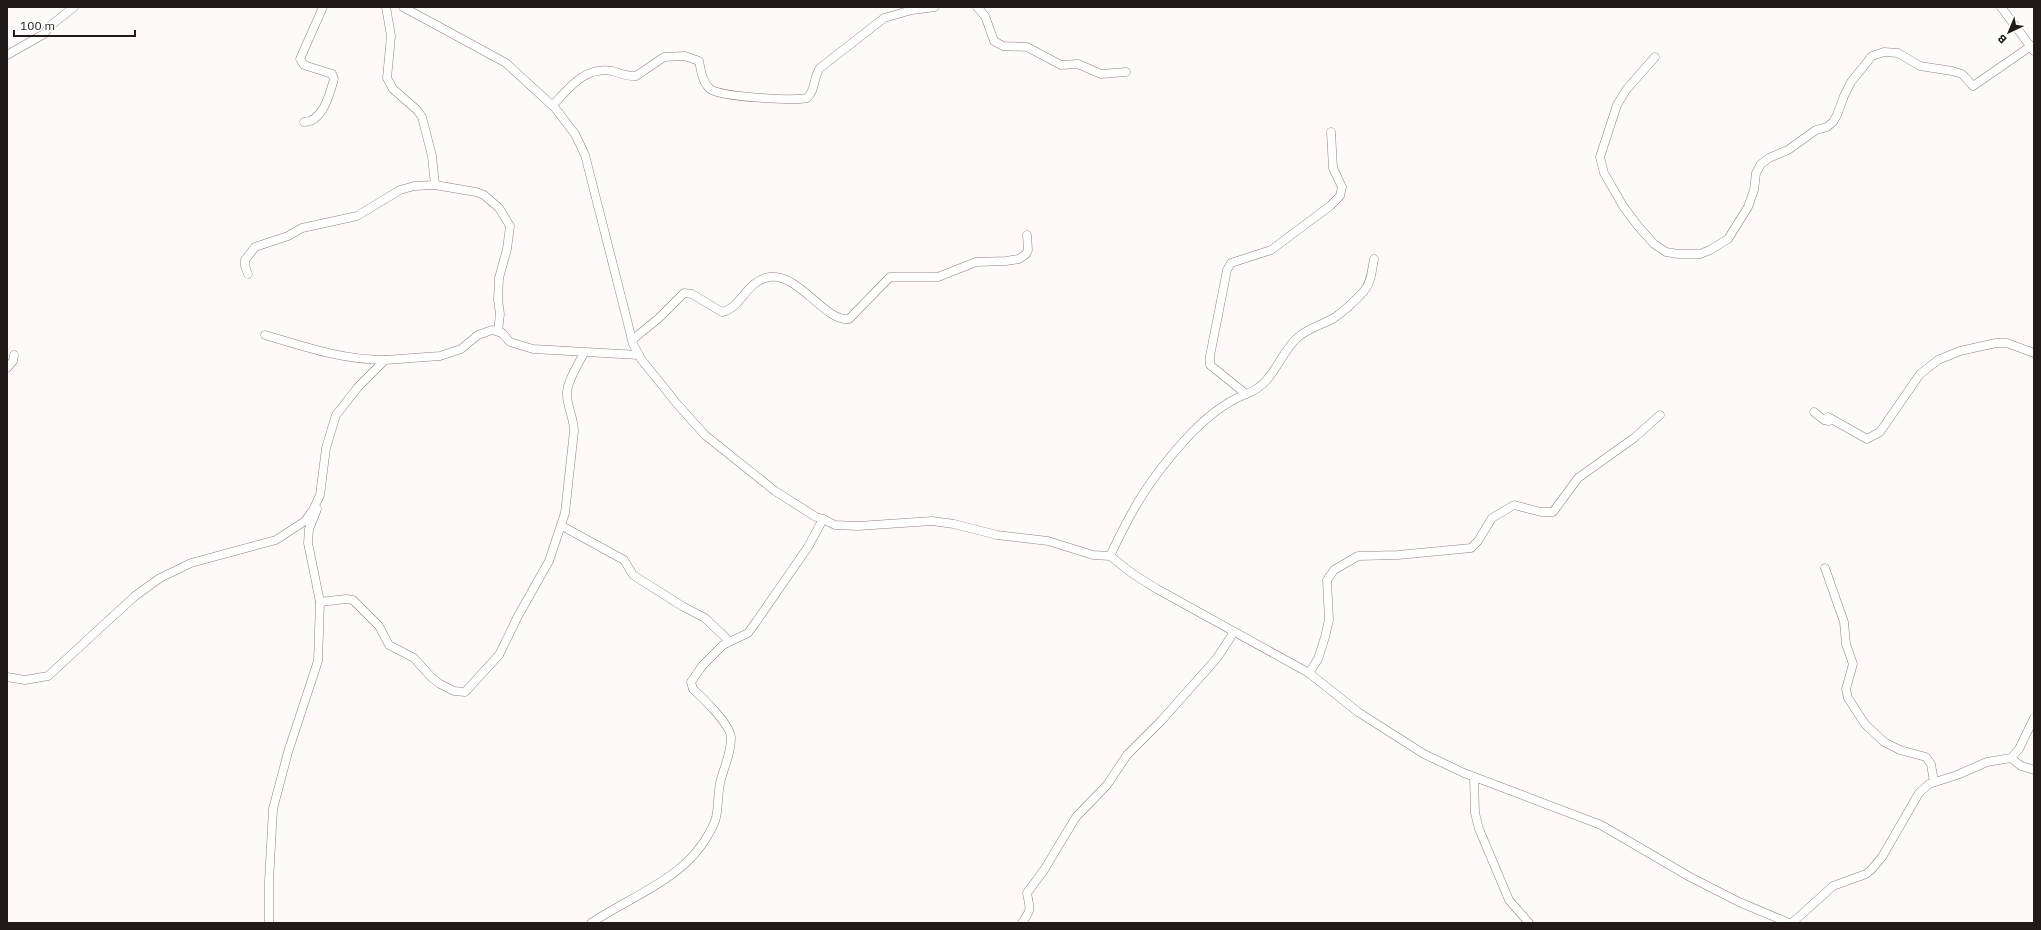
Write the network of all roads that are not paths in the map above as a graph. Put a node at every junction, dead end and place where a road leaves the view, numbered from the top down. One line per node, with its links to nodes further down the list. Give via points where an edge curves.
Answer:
1 (74, 7): 9 (street, via 44,34)
2 (323, 7): 13 (street, via 300,59 304,65 332,74 334,78 320,114 314,120)
3 (386, 7): 15 (street, via 391,36 387,78 393,89 422,117 432,156)
4 (403, 7): 12 (street, via 506,64)
5 (935, 7): 12 (street, via 912,10 878,22 820,68 815,77 813,91 807,98 722,94 705,82 699,60 685,56 664,57 636,76 630,77 613,71 595,70 573,84)
6 (977, 7): 11 (street, via 985,16 994,41 1003,46 1027,47 1061,65 1078,64 1101,74)
7 (2002, 7): 8 (street)
8 (2032, 49): 10 (street, via 1973,86 1962,74 1920,66 1898,52 1884,52 1872,56 1851,82 1833,122 1761,164 1756,173 1748,207 1732,234 1722,244 1700,254 1666,252 1654,244 1623,206 1604,173 1600,157 1617,105 1626,90)
9 (7, 55)
10 (1655, 56)
11 (1126, 72)
12 (553, 105): 21 (street, via 575,134 585,155)
13 (304, 122)
14 (1331, 132): 28 (street, via 1333,168 1342,187 1340,196 1271,250 1232,263 1227,270 1210,366)
15 (435, 185): 18 (street, via 400,190 356,216 302,228 288,236 255,247 245,260); 19 (street, via 484,195 499,208 510,226 499,278 498,331)
16 (1027, 235): 21 (street, via 1028,250 1019,259 1006,262 976,262 938,277 890,277 849,319 838,317 787,280 772,277 755,282 738,301 722,312 692,294 684,293)
17 (1374, 259): 28 (street, via 1369,284 1365,290 1335,318 1313,327 1297,338 1268,379 1255,391)
18 (248, 274)
19 (502, 333): 22 (street, via 510,342 523,346); 26 (street, via 492,330 484,332 461,349 440,356)
20 (265, 335): 26 (street, via 323,353)
21 (632, 340): 25 (street)
22 (584, 353): 25 (street); 33 (street, via 567,388 574,427 568,499)
23 (2034, 353): 29 (street, via 2007,343 1996,343 1966,349 1938,360 1920,374 1880,432 1867,439 1828,417 1829,421 1824,420)
24 (14, 355): 27 (street)
25 (639, 355): 32 (street, via 705,435 775,491 816,517)
26 (386, 360): 31 (street, via 358,387 336,415 326,448)
27 (7, 368)
28 (1246, 394): 34 (street, via 1214,412 1162,465 1135,504)
29 (1814, 412)
30 (1660, 415): 39 (street, via 1634,438 1578,478 1553,512 1541,512 1514,505 1492,518 1471,548 1358,556 1334,570 1327,580 1329,620 1325,637 1318,659)
31 (320, 495): 36 (street, via 318,508 309,529 308,543); 40 (street, via 305,521 276,540 191,564 150,584 48,676 25,680)
32 (824, 519): 34 (street, via 835,525 858,526 914,521 954,524 997,534 1048,541 1093,555); 38 (street, via 808,548 748,633)
33 (562, 526): 36 (street, via 550,561 499,654 465,692 454,691 440,684 414,658 389,645 378,626 357,603 346,599); 38 (street, via 624,560 633,575 705,618)
34 (1110, 556): 37 (street, via 1157,589)
35 (1825, 568): 45 (street, via 1844,622 1846,644 1853,664 1846,689 1848,698 1865,724 1884,742 1900,750 1926,757 1931,764)
36 (320, 602): 46 (street, via 316,671 297,723 274,809)
37 (1234, 632): 39 (street); 48 (street, via 1217,658 1127,755 1107,785 1076,817 1027,893 1030,909 1029,915)
38 (729, 641): 47 (street, via 710,657 691,682 693,689 724,722 731,734 728,759 717,792 716,819 707,838 693,858 674,874)
39 (1309, 673): 44 (street, via 1358,712 1424,754)
40 (7, 677)
41 (2034, 718): 42 (street)
42 (2011, 758): 43 (street, via 2021,766); 45 (street, via 1987,762)
43 (2034, 770)
44 (1474, 777): 49 (street, via 1475,813 1479,829 1509,900); 50 (street, via 1601,825 1690,877 1739,902)
45 (1934, 782): 51 (street, via 1919,793 1882,857 1871,870 1833,886)
46 (269, 923)
47 (591, 923)
48 (1022, 923)
49 (1529, 923)
50 (1789, 923)
51 (1792, 923)

